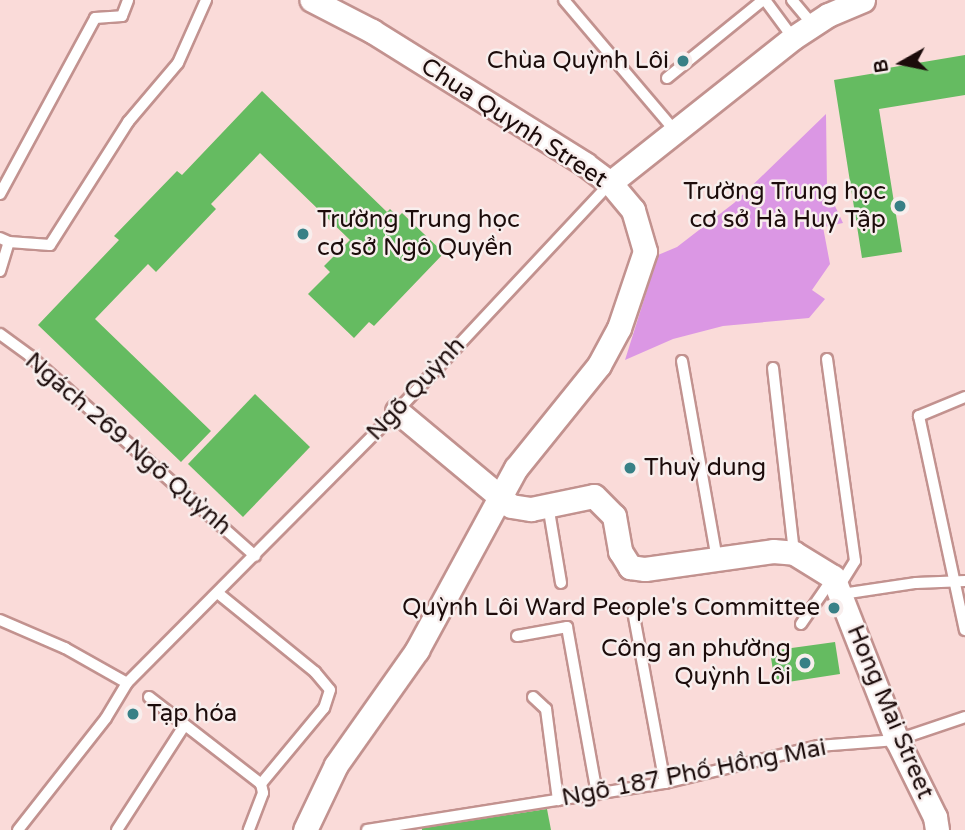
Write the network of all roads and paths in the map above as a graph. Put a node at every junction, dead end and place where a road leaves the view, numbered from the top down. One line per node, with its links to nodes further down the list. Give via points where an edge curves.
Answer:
1 (128, 0): 13 (lane, via 122,16 95,18)
2 (206, 0): 14 (lane, via 178,63 128,122 50,245)
3 (312, 0): 12 (street, Chua Quynh Street, via 372,31)
4 (564, 0): 11 (lane)
5 (764, 0): 9 (lane); 10 (lane)
6 (792, 0): 8 (lane)
7 (863, 0): 8 (street, Ngõ Quỳnh)
8 (813, 25): 9 (street, Ngõ Quỳnh)
9 (793, 38): 11 (street, Ngõ Quỳnh)
10 (667, 78)
11 (675, 131): 12 (street, Ngõ Quỳnh)
12 (610, 183): 21 (lane, Ngõ Quỳnh); 22 (street, Chua Quynh Street, via 633,210 645,251 633,294 599,365 516,468)
13 (0, 194)
14 (5, 240): 15 (lane)
15 (0, 271)
16 (0, 334): 25 (lane, Ngách 269 Ngõ Quỳnh)
17 (827, 359): 29 (lane, via 855,561)
18 (682, 361): 26 (lane)
19 (773, 368): 24 (lane)
20 (965, 397): 27 (lane, via 919,416)
21 (397, 411): 22 (street); 25 (lane, Ngõ Quỳnh)
22 (499, 498): 23 (street, via 511,506 531,509); 49 (street, Chua Quynh Street, via 417,650 336,765)
23 (548, 505): 26 (street, via 594,496 614,516 620,551 630,567); 28 (lane)
24 (794, 553): 26 (street, via 773,551); 29 (street)
25 (255, 556): 30 (lane, Ngõ Quỳnh)
26 (717, 559)
27 (961, 582): 29 (lane); 34 (lane)
28 (561, 583)
29 (838, 586): 33 (lane); 41 (street, Hong Mai Street)
30 (219, 594): 36 (lane, Ngõ Quỳnh); 43 (lane, via 315,672 330,690 324,708)
31 (632, 611): 42 (lane)
32 (0, 620): 36 (lane, via 65,648)
33 (801, 624)
34 (965, 630)
35 (517, 636): 44 (lane, via 567,627)
36 (127, 683): 46 (lane, Ngõ Quỳnh, via 106,718)
37 (149, 697): 40 (lane)
38 (533, 697): 45 (lane, via 546,709)
39 (965, 717): 41 (lane, Ngõ 187 Phố Hồng Mai)
40 (184, 726): 43 (lane); 47 (lane)
41 (897, 740): 42 (lane, Ngõ 187 Phố Hồng Mai, via 818,746); 51 (street, Hong Mai Street)
42 (665, 783): 44 (lane, Ngõ 187 Phố Hồng Mai)
43 (261, 784): 48 (lane, via 263,793)
44 (597, 794): 45 (lane, Ngõ 187 Phố Hồng Mai)
45 (558, 800): 50 (lane, Ngõ 187 Phố Hồng Mai)
46 (18, 830)
47 (117, 830)
48 (249, 830)
49 (305, 830)
50 (367, 830)
51 (937, 830)

